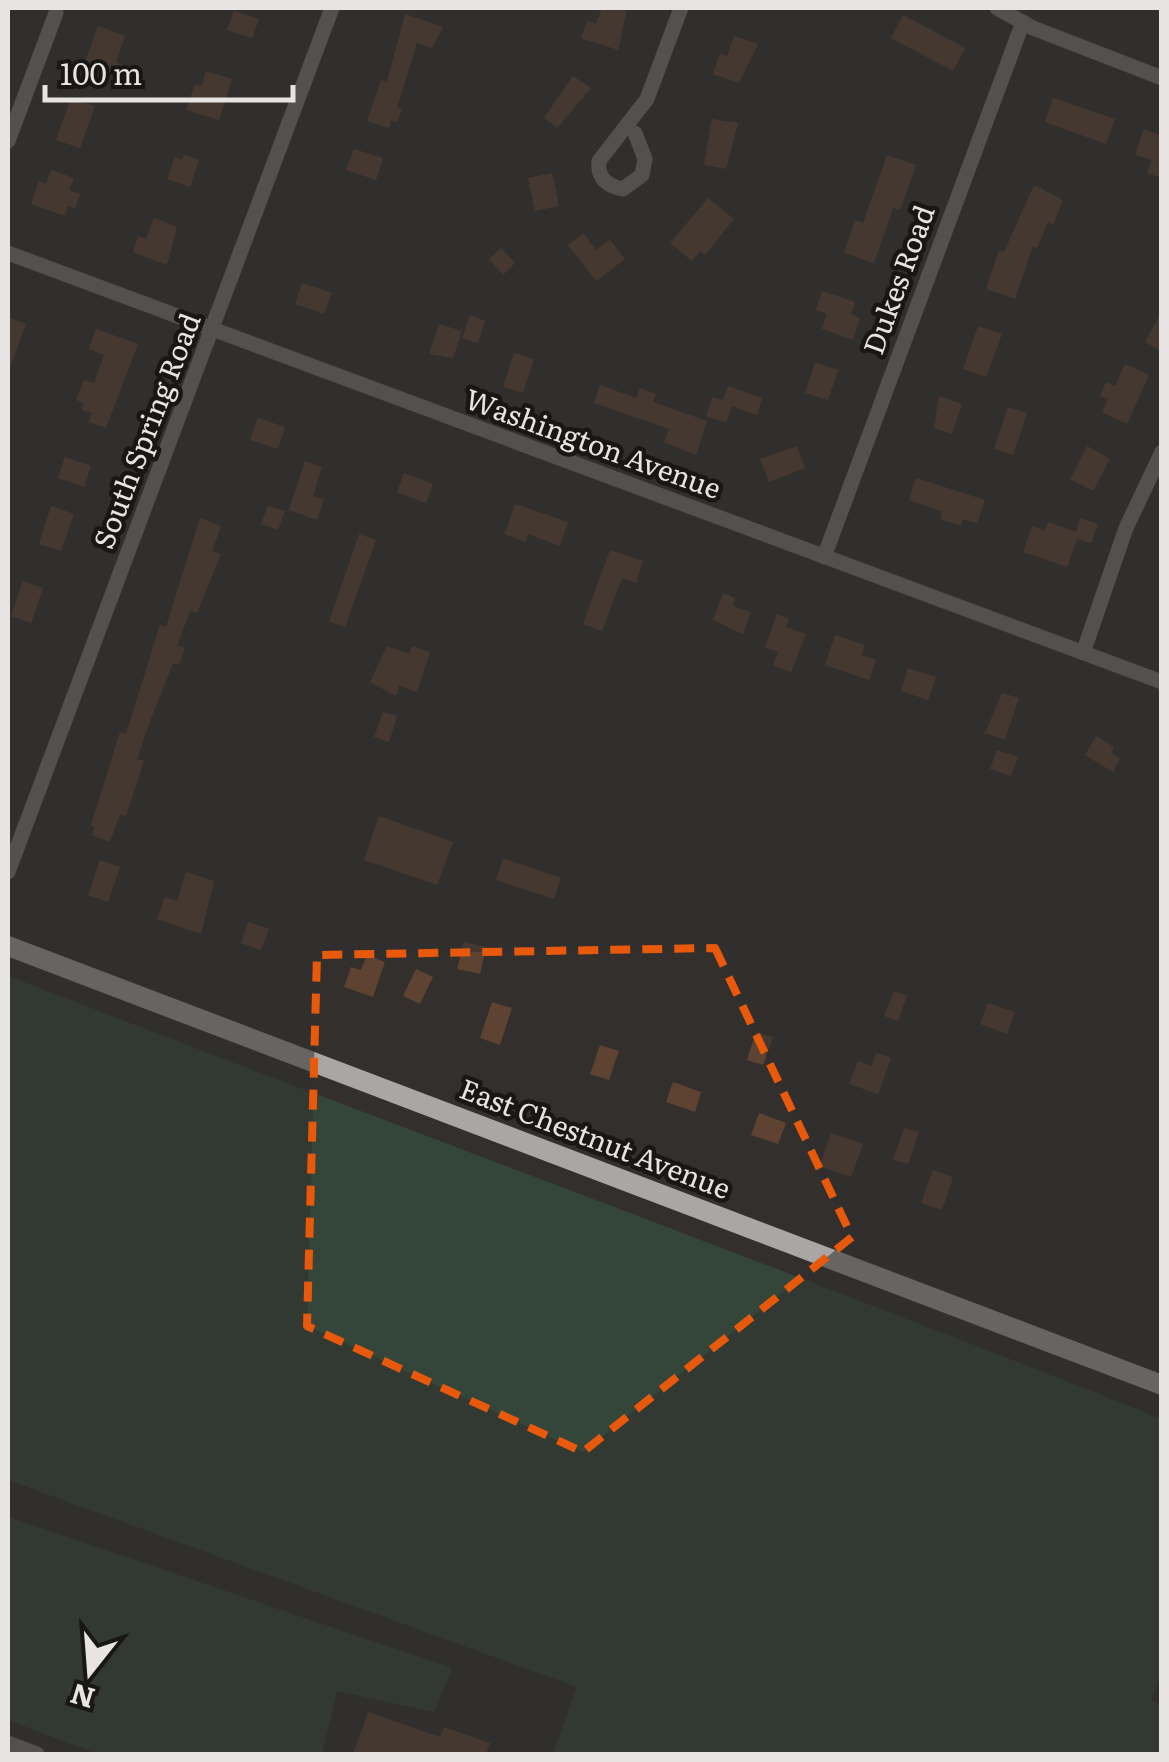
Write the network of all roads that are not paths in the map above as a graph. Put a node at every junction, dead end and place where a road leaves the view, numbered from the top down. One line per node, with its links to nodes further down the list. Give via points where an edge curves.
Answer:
1 (332, 8): 10 (street, South Spring Road)
2 (681, 8): 7 (street, via 647,99 599,161 609,185 623,189 642,175 645,159)
3 (997, 8): 5 (street)
4 (56, 14): 8 (street)
5 (1023, 22): 6 (street); 12 (street, Dukes Road)
6 (1162, 78)
7 (635, 133)
8 (8, 141)
9 (8, 253): 10 (street, Washington Avenue)
10 (212, 328): 12 (street, Washington Avenue); 15 (street, South Spring Road)
11 (1162, 452): 13 (street, via 1126,528)
12 (824, 557): 13 (street, Washington Avenue)
13 (1083, 653): 14 (street, Washington Avenue)
14 (1162, 682)
15 (8, 872)
16 (8, 946): 17 (street, East Chestnut Avenue)
17 (1162, 1385)
18 (8, 1743): 19 (street)
19 (38, 1754)

